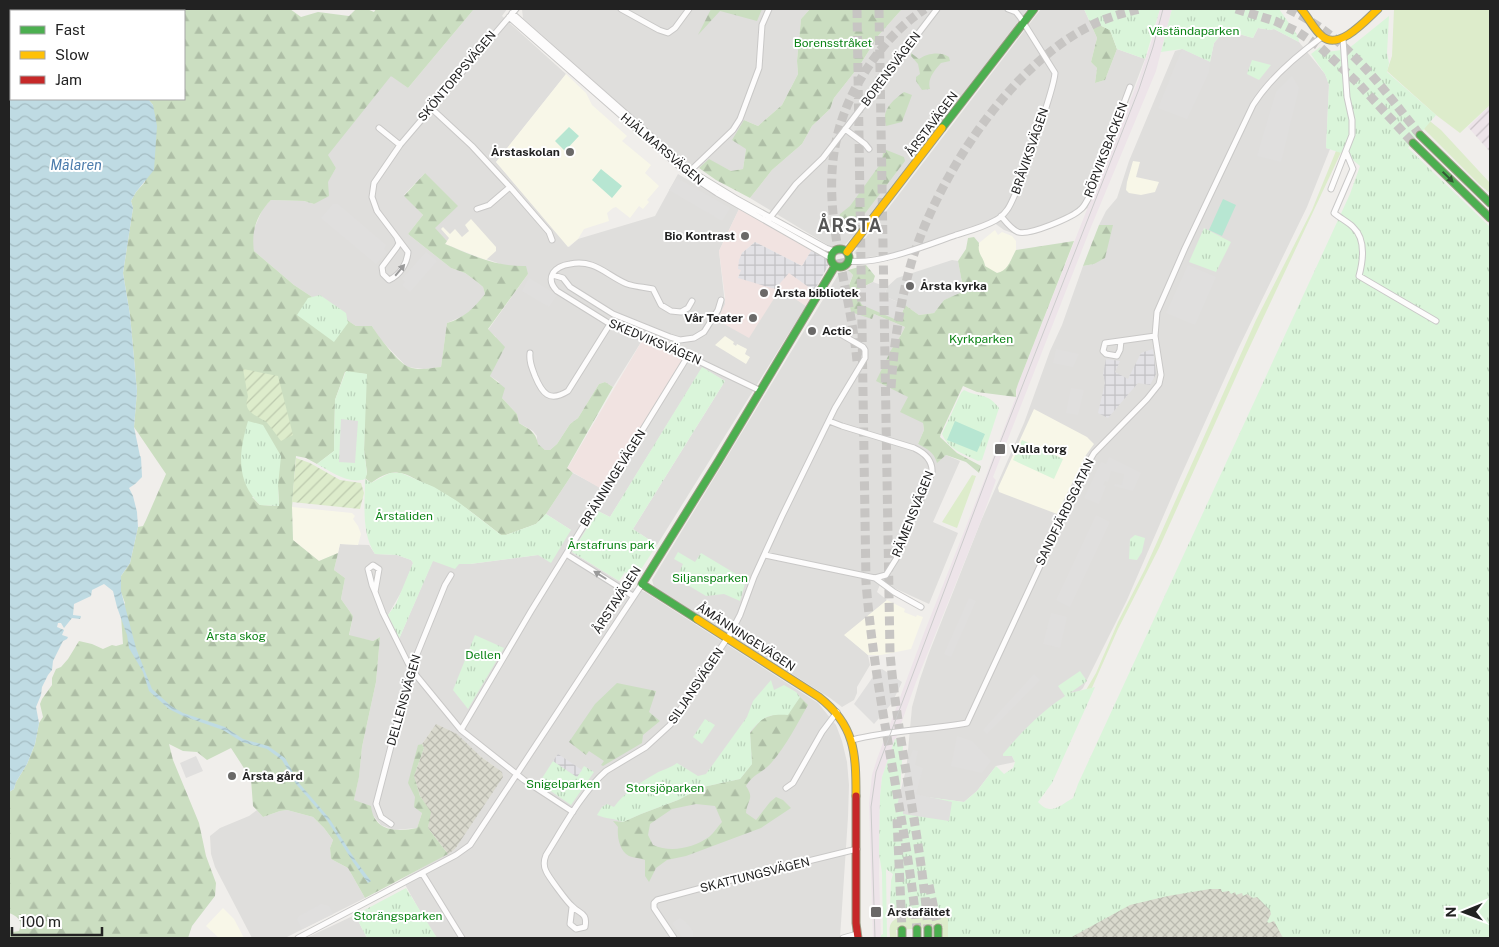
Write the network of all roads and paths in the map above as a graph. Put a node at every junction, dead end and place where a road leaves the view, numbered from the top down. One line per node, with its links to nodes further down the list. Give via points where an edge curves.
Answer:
1 (622, 9): 2 (street, via 668,33)
2 (689, 9)
3 (769, 9): 22 (street, via 762,25 759,68 740,118 734,130)
4 (937, 9): 16 (street, BORENSVÄGEN)
5 (1008, 9): 10 (street, via 1016,12)
6 (1034, 9): 10 (main road, ÅRSTAVÄGEN)
7 (1301, 9): 11 (main road)
8 (1378, 9): 12 (main road)
9 (512, 13): 14 (street, SKÖNTORPSVÄGEN); 22 (street, HJÄLMARSVÄGEN)
10 (1024, 22): 27 (street, BRÅVIKSVÄGEN, via 1054,73 1054,80 1012,203); 32 (main road, ÅRSTAVÄGEN)
11 (1322, 37): 12 (main road, via 1332,42); 42 (street, SANDFJÄRDSGATAN, via 1269,84 1253,105 1165,292)
12 (1343, 39): 21 (street, via 1352,127)
13 (1130, 87): 27 (street, RÖRVIKSBACKEN, via 1082,209 1028,233 1008,226)
14 (431, 108): 19 (street, SKÖNTORPSVÄGEN); 23 (street)
15 (379, 128): 19 (street)
16 (845, 130): 20 (street); 29 (street, BORENSVÄGEN)
17 (1420, 135): 25 (main road)
18 (1413, 143): 28 (main road, one-way to 28)
19 (400, 145): 30 (street, SKÖNTORPSVÄGEN, via 372,190 377,211)
20 (869, 149)
21 (1346, 152): 24 (street); 39 (street, via 1353,169 1334,213 1359,234 1362,258 1359,276)
22 (690, 172): 29 (street, HJÄLMARSVÄGEN)
23 (510, 187): 26 (street, via 489,205); 31 (street, via 549,232)
24 (1331, 189)
25 (1490, 203)
26 (477, 209)
27 (1001, 216): 34 (street, via 963,233 899,254)
28 (1490, 218)
29 (769, 219): 33 (street, HJÄLMARSVÄGEN)
30 (397, 238): 30 (street, SKÖNTORPSVÄGEN, one-way to 30, via 398,247 382,267 389,280 407,261 408,252)
31 (552, 240)
32 (847, 252): 33 (main road, via 841,249); 34 (main road)
33 (833, 254): 35 (main road)
34 (849, 261): 35 (main road, via 844,267)
35 (835, 266): 46 (main road, ÅRSTAVÄGEN)
36 (553, 275): 37 (street, via 563,278 570,287 613,314 680,340 694,338 704,332); 38 (street, via 562,266 592,264 618,280 653,290 661,305 671,310 681,312); 40 (street, SKEDVIKSVÄGEN, via 552,285 557,291)
37 (721, 300)
38 (692, 301)
39 (1436, 321)
40 (610, 324): 44 (street, via 568,391 562,395 550,396 543,392 529,360); 45 (street, SKEDVIKSVÄGEN)
41 (837, 332): 47 (street, SILJANSVÄGEN, via 863,346 865,358)
42 (1155, 336): 43 (street); 60 (street, SANDFJÄRDSGATAN, via 1161,375 1159,384 1094,452 967,723)
43 (1121, 341)
44 (530, 353)
45 (688, 356): 46 (street, SKEDVIKSVÄGEN); 48 (street, BRÄNNINGEVÄGEN)
46 (761, 391): 52 (main road, ÅRSTAVÄGEN)
47 (829, 421): 49 (street, SILJANSVÄGEN); 51 (street, RÄMENSVÄGEN, via 914,448 924,453 932,464 932,473 896,559 886,575)
48 (566, 554): 54 (street, one-way to 48); 59 (street, BRÄNNINGEVÄGEN)
49 (765, 555): 51 (street); 56 (street, SILJANSVÄGEN)
50 (451, 575): 57 (street, DELLENSVÄGEN)
51 (875, 578): 55 (street)
52 (642, 584): 54 (street, ÅRSTAVÄGEN); 56 (main road, ÅMÄNNINGEVÄGEN)
53 (375, 592): 57 (street)
54 (633, 596): 61 (street, ÅRSTAVÄGEN)
55 (921, 607)
56 (727, 639): 58 (main road, ÅMÄNNINGEVÄGEN, via 819,697); 63 (street, SILJANSVÄGEN, via 670,725 646,747 600,776)
57 (411, 669): 59 (street); 64 (street, DELLENSVÄGEN, via 376,804 381,817)
58 (837, 712): 60 (main road, ÅMÄNNINGEVÄGEN); 62 (street, via 793,783)
59 (461, 730): 61 (street)
60 (852, 740): 65 (main road, ÅMÄNNINGEVÄGEN, via 856,762)
61 (517, 774): 63 (street); 66 (street, ÅRSTAVÄGEN, via 470,845)
62 (786, 788)
63 (573, 812): 67 (street, SILJANSVÄGEN, via 544,862 546,872)
64 (391, 824)
65 (856, 849): 71 (main road, ÅMÄNNINGEVÄGEN); 74 (street, SKATTUNGSVÄGEN, via 656,900 654,908)
66 (422, 874): 72 (street, ÅRSTAVÄGEN); 73 (street)
67 (572, 907)
68 (938, 928): 78 (main road)
69 (928, 929): 77 (main road)
70 (917, 930): 76 (main road)
71 (858, 936): 75 (street)
72 (298, 938)
73 (462, 938)
74 (674, 938)
75 (843, 938)
76 (917, 938)
77 (928, 938)
78 (938, 938)

